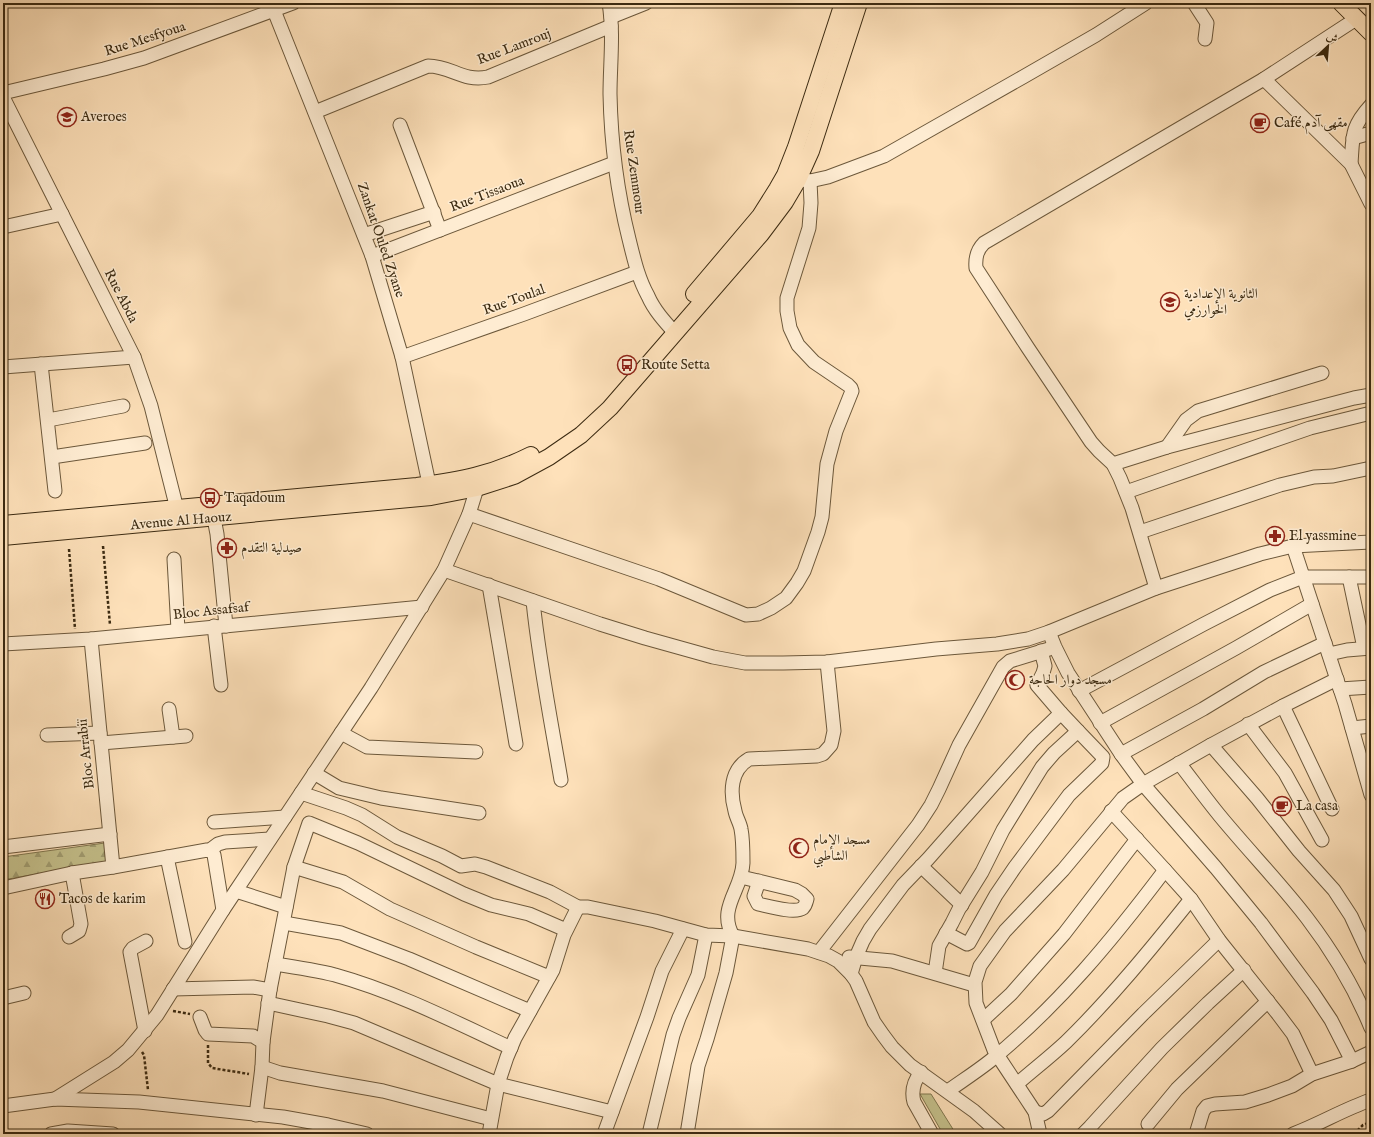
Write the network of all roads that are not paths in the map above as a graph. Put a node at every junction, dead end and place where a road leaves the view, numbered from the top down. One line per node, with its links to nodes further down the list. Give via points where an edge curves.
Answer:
1 (293, 3): 9 (street, Rue Mesfyoua)
2 (609, 3): 11 (street, Rue Zemmour)
3 (646, 3): 11 (street, Rue Lamrouj)
4 (843, 3): 24 (main road, via 796,147)
5 (859, 3): 24 (main road, via 811,151)
6 (1146, 3): 24 (street, via 1096,35 884,156 828,177)
7 (1194, 3): 13 (street, via 1207,23)
8 (1341, 3): 10 (main road)
9 (272, 6): 15 (street, Rue Mesfyoua, via 144,58); 18 (street, Zankat Ouled Zyane)
10 (1356, 19): 12 (main road); 14 (street)
11 (611, 22): 18 (street, Rue Lamrouj, via 488,77 466,77 441,67 428,66); 22 (street, Rue Zemmour, via 610,94)
12 (1371, 33)
13 (1205, 39)
14 (1264, 79): 23 (street); 46 (street, via 984,242 976,254 976,268 1028,348 1091,442)
15 (3, 93)
16 (3, 97): 27 (street, Rue Abda)
17 (1371, 105): 21 (street, via 1360,117)
18 (315, 112): 30 (street, Zankat Ouled Zyane)
19 (400, 124): 26 (street)
20 (1371, 133): 21 (street)
21 (1352, 138): 23 (street)
22 (614, 163): 29 (street, Rue Tissaoua); 32 (street, Rue Zemmour)
23 (1351, 164): 25 (street)
24 (797, 179): 33 (main road, via 774,218); 55 (street, via 812,203 809,228 787,298 790,328 798,345 814,362 848,385 852,392 836,431 827,464 818,532 804,571 786,598 758,614 746,615 659,579)
25 (1371, 204)
26 (434, 212): 29 (street); 30 (street)
27 (62, 214): 28 (street); 34 (street, Rue Abda)
28 (3, 227)
29 (440, 230): 31 (street, Rue Tissaoua)
30 (364, 235): 31 (street, Zankat Ouled Zyane)
31 (372, 256): 35 (street, Zankat Ouled Zyane)
32 (637, 272): 33 (street, Rue Zemmour, via 648,297); 35 (street, Rue Toulal)
33 (671, 329): 48 (main road, via 610,408 581,435 532,467)
34 (134, 357): 36 (street); 54 (street, Rue Abda, via 151,406)
35 (402, 357): 51 (street, Zankat Ouled Zyane)
36 (42, 364): 37 (street); 42 (street)
37 (3, 367)
38 (1322, 373): 44 (street, via 1198,411 1186,420)
39 (1371, 395): 44 (street)
40 (123, 406): 42 (street)
41 (1371, 414): 52 (street, via 1310,428)
42 (48, 420): 45 (street)
43 (145, 442): 45 (street)
44 (1167, 447): 46 (street)
45 (52, 458): 50 (street)
46 (1113, 464): 52 (street)
47 (1371, 468): 57 (street, via 1280,485)
48 (498, 476): 49 (main road, Avenue Al Haouz); 51 (main road, Avenue Al Haouz, via 459,481)
49 (477, 488): 51 (main road, Avenue Al Haouz); 55 (street)
50 (55, 491)
51 (430, 491): 53 (main road, Avenue Al Haouz)
52 (1126, 492): 57 (street)
53 (213, 511): 54 (main road, Avenue Al Haouz); 71 (street, via 217,534)
54 (179, 514): 56 (main road, Avenue Al Haouz); 58 (main road, Avenue Al Haouz)
55 (469, 514): 62 (street)
56 (3, 524)
57 (1140, 532): 67 (street)
58 (3, 537)
59 (1371, 542): 60 (street)
60 (1293, 546): 63 (street); 67 (street, via 1260,554)
61 (174, 559): 72 (street)
62 (444, 570): 66 (street); 70 (street)
63 (1303, 577): 64 (street); 69 (street); 84 (street, via 1238,606)
64 (1350, 577): 65 (street); 77 (street)
65 (1371, 577)
66 (489, 585): 68 (street); 98 (street)
67 (1156, 588): 73 (street)
68 (533, 601): 80 (street, via 644,638 713,657 745,663); 105 (street, via 544,686)
69 (1312, 604): 78 (street); 88 (street)
70 (422, 607): 71 (street, Bloc Assafsaf); 93 (street)
71 (220, 626): 72 (street, Bloc Assafsaf); 82 (street)
72 (178, 630): 74 (street, Bloc Assafsaf)
73 (1049, 632): 76 (street); 80 (street, via 1028,639 997,644)
74 (91, 638): 75 (street, Bloc Assafsaf); 97 (street, Bloc Arrabiï)
75 (3, 644)
76 (1055, 647): 79 (street); 84 (street)
77 (1368, 648): 78 (street)
78 (1327, 649): 81 (street); 101 (street, via 1264,672)
79 (1041, 651): 87 (street, via 1045,666 1037,685); 145 (street, via 1010,661 1003,668 959,745 931,805)
80 (827, 662): 126 (street, via 834,730 833,742 828,750 817,756 749,759 737,769 732,793 741,828)
81 (1339, 684): 83 (street); 85 (street); 91 (street)
82 (221, 686)
83 (1371, 687)
84 (1079, 691): 88 (street)
85 (1283, 706): 89 (street); 109 (street)
86 (169, 709): 96 (street)
87 (1061, 713): 92 (street); 122 (street, via 1033,740)
88 (1100, 723): 101 (street)
89 (1248, 724): 99 (street); 117 (street, via 1286,773)
90 (1371, 726): 91 (street)
91 (1352, 728): 103 (street)
92 (1078, 731): 131 (street, via 1042,767 1003,830); 138 (street, via 1103,757 1102,763 1069,795 1015,867 969,943)
93 (341, 733): 100 (street, via 367,747); 104 (street)
94 (47, 735): 97 (street)
95 (186, 736): 96 (street)
96 (173, 737): 97 (street)
97 (100, 738): 114 (street, Bloc Arrabiï)
98 (516, 744)
99 (1211, 745): 102 (street); 147 (street, via 1334,890 1351,916)
100 (476, 752)
101 (1121, 754): 106 (street)
102 (1179, 763): 106 (street); 163 (street, via 1320,936 1363,1008)
103 (1368, 769): 108 (street)
104 (314, 773): 107 (street); 111 (street, via 339,788 381,798)
105 (561, 780)
106 (1144, 784): 110 (street, via 1123,798); 169 (street, via 1261,923 1313,992)
107 (301, 793): 112 (street); 133 (street, via 362,815 397,837 461,866 475,864 486,867 550,892)
108 (1371, 795)
109 (1332, 809)
110 (1111, 811): 116 (street); 153 (street, via 1063,870 1005,931 980,966)
111 (479, 813)
112 (285, 817): 113 (street); 115 (street)
113 (214, 822)
114 (110, 834): 118 (street); 123 (street, Bloc Arrabiï)
115 (270, 839): 119 (street, via 225,842); 129 (street)
116 (1137, 839): 124 (street); 162 (street, via 1064,934 1011,994)
117 (1322, 840)
118 (3, 847)
119 (210, 850): 120 (street); 134 (street, via 214,856)
120 (167, 857): 123 (street); 144 (street)
121 (294, 866): 132 (street); 137 (street, via 309,823 358,843 491,906 529,914); 152 (street, via 343,882 390,909)
122 (921, 866): 131 (street); 146 (street, via 903,885 870,929)
123 (113, 867): 125 (street)
124 (1165, 870): 130 (street); 168 (street, via 1110,942 1070,986)
125 (72, 873): 128 (street); 141 (street, via 81,924 79,931)
126 (741, 877): 127 (street); 140 (street, via 728,912 729,929)
127 (759, 881)
128 (3, 888)
129 (236, 891): 132 (street); 134 (street)
130 (1190, 899): 142 (street); 174 (street, via 1126,979 1065,1043)
131 (962, 905): 138 (street)
132 (286, 907): 135 (street)
133 (578, 907): 136 (street, via 655,921); 137 (street)
134 (223, 910): 154 (street)
135 (284, 923): 148 (street); 160 (street, via 341,933)
136 (683, 929): 139 (street); 179 (street, via 662,971 648,1017)
137 (566, 930): 152 (street)
138 (946, 933): 150 (street, via 939,946)
139 (706, 935): 140 (street); 189 (street, via 698,975 673,1035)
140 (733, 936): 145 (street); 190 (street, via 726,973 698,1066)
141 (69, 937)
142 (1219, 940): 149 (street); 180 (street, via 1048,1111 1043,1114)
143 (146, 941): 164 (street, via 130,952)
144 (185, 942)
145 (824, 954): 146 (street); 151 (street, via 842,964)
146 (856, 957): 150 (street, via 892,961); 151 (street)
147 (1371, 959)
148 (275, 964): 155 (street); 166 (street, via 334,975 387,992 437,1012)
149 (1244, 970): 158 (street); 194 (street, via 1172,1038)
150 (935, 973): 153 (street)
151 (851, 974): 171 (street, via 883,1035 901,1056)
152 (549, 977): 160 (street)
153 (974, 985): 162 (street, via 976,1003)
154 (173, 989): 155 (street, via 253,987); 164 (street)
155 (270, 990): 159 (street)
156 (24, 993): 157 (street)
157 (3, 998)
158 (1268, 1001): 172 (street, via 1293,1034); 183 (street, via 1177,1089)
159 (268, 1003): 165 (street); 173 (street, via 354,1023)
160 (530, 1011): 166 (street)
161 (200, 1017): 165 (street, via 208,1034 253,1036)
162 (983, 1020): 168 (street)
163 (1371, 1028)
164 (145, 1030): 176 (street, via 114,1062)
165 (263, 1042): 170 (street)
166 (510, 1048): 173 (street)
167 (1371, 1052): 169 (street)
168 (997, 1055): 174 (street); 175 (street)
169 (1352, 1061): 172 (street)
170 (262, 1072): 181 (street); 182 (street, via 383,1090)
171 (920, 1072): 175 (street); 191 (street, via 913,1087 914,1102)
172 (1312, 1074): 195 (street, via 1292,1086 1268,1095 1245,1102 1207,1106)
173 (498, 1084): 179 (street); 182 (street)
174 (1017, 1084): 180 (street)
175 (948, 1091): 192 (street)
176 (56, 1099): 178 (street); 181 (street, via 149,1103)
177 (1371, 1100): 196 (street)
178 (3, 1106)
179 (612, 1112): 188 (street)
180 (1035, 1112): 193 (street)
181 (256, 1115): 186 (street, via 291,1118)
182 (491, 1119): 187 (street)
183 (1148, 1124)
184 (51, 1134): 185 (street, via 68,1131)
185 (113, 1134)
186 (367, 1134)
187 (489, 1134)
188 (604, 1134)
189 (649, 1134)
190 (687, 1134)
191 (932, 1134)
192 (1000, 1134)
193 (1040, 1134)
194 (1082, 1134)
195 (1196, 1134)
196 (1293, 1134)

